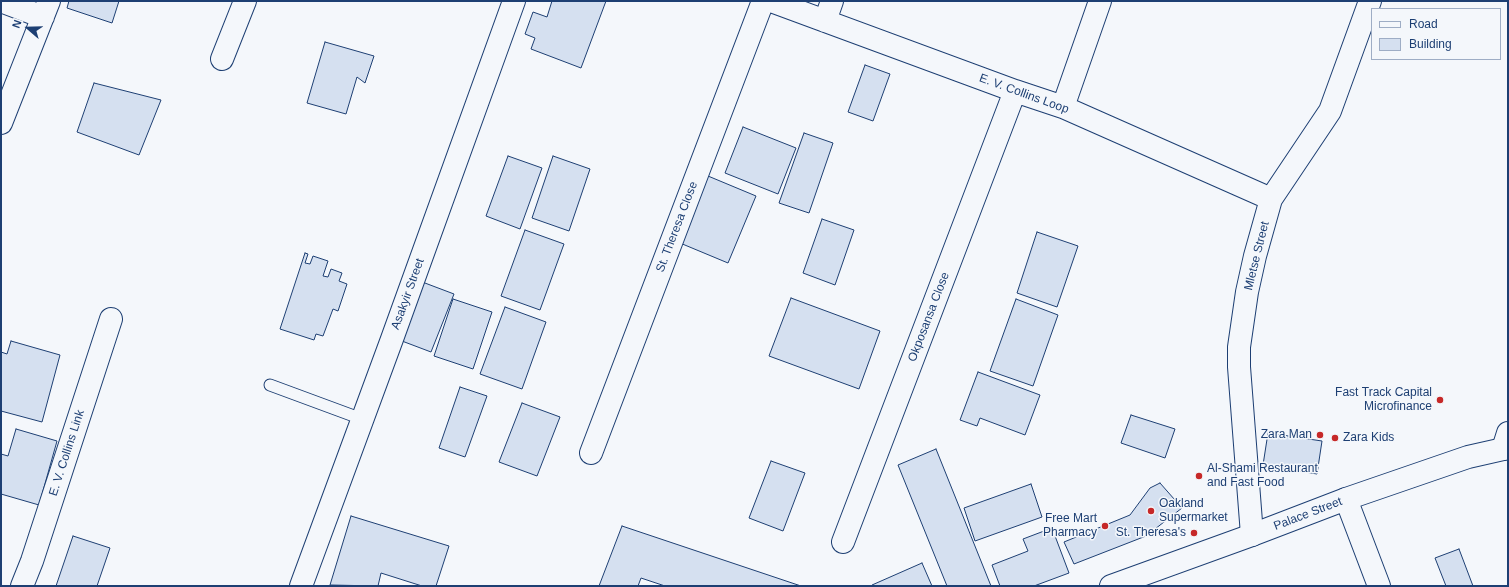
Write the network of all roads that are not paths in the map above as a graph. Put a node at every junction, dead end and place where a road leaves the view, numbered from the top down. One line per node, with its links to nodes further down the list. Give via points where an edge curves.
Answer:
1 (1, 1): 8 (street)
2 (245, 1): 10 (street)
3 (514, 1): 17 (street, Asakyir Street)
4 (763, 1): 19 (street, St. Theresa Close)
5 (771, 1): 9 (street, E. V. Collins Loop)
6 (1100, 1): 12 (street)
7 (1370, 1): 14 (street, Mletse Street, via 1330,111)
8 (46, 9): 13 (street)
9 (828, 11): 11 (street, E. V. Collins Loop)
10 (222, 59)
11 (1015, 91): 12 (street, E. V. Collins Loop); 22 (street, Okposansa Close)
12 (1063, 107): 14 (street, E. V. Collins Loop)
13 (1, 123)
14 (1271, 199): 21 (street, Mletse Street, via 1247,292 1239,347)
15 (111, 319): 23 (street, E. V. Collins Link)
16 (270, 385): 17 (lane)
17 (362, 419): 24 (street, Asakyir Street)
18 (1506, 443): 20 (street, Palace Street)
19 (591, 454)
20 (1346, 499): 21 (street, Palace Street); 26 (street)
21 (1252, 535): 25 (street, Palace Street)
22 (843, 542)
23 (22, 586)
24 (301, 586)
25 (1111, 586)
26 (1380, 586)

